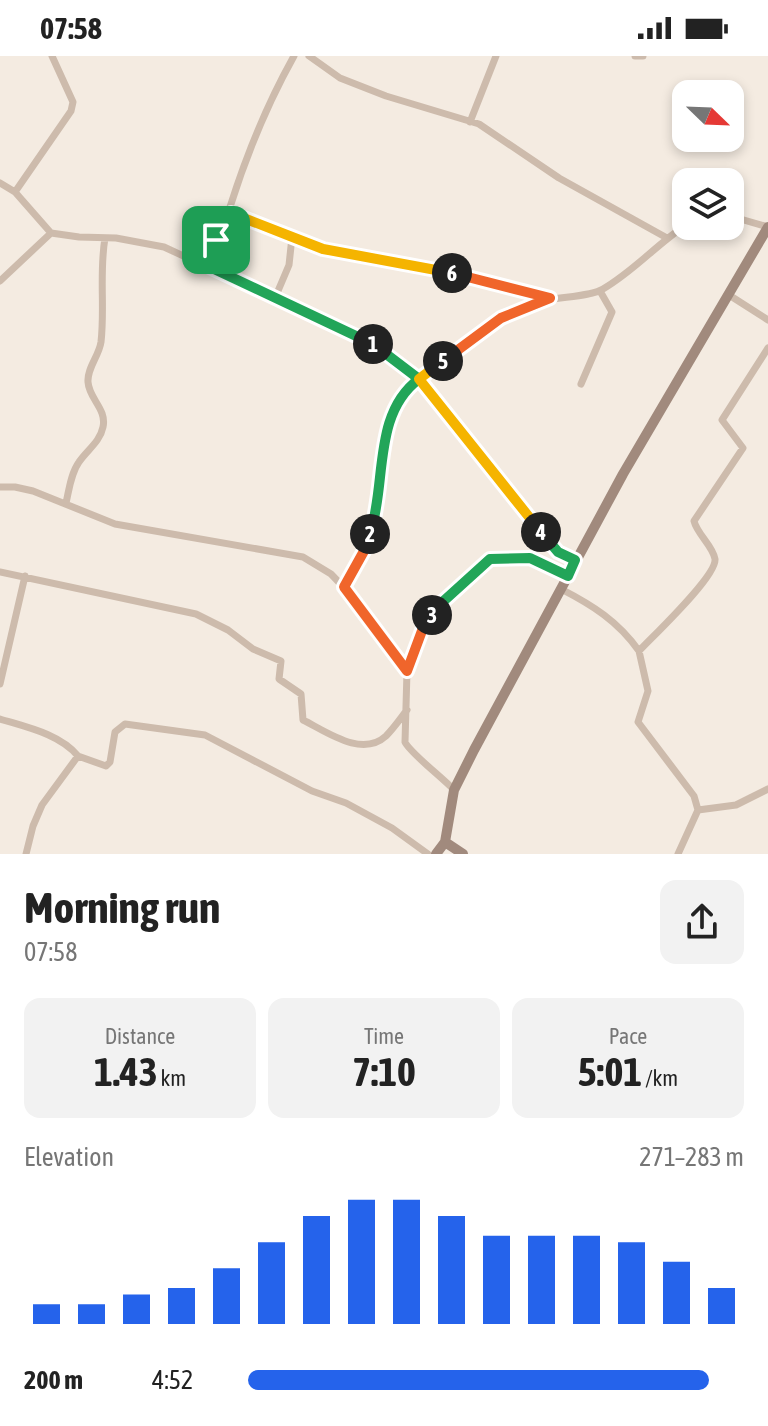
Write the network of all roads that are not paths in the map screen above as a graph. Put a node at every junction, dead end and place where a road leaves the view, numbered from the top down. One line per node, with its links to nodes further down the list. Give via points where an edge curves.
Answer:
1 (52, 56): 9 (street, via 73,102 71,111)
2 (294, 56): 10 (street, via 244,161)
3 (309, 56): 7 (street, via 340,78)
4 (496, 56): 7 (street)
5 (635, 56): 6 (street)
6 (643, 56)
7 (470, 122): 17 (street)
8 (0, 183): 9 (street)
9 (15, 192): 13 (street)
10 (231, 213): 15 (street); 18 (street, via 216,240)
11 (744, 220): 12 (street)
12 (768, 227): 21 (main road)
13 (51, 233): 16 (street); 19 (street)
14 (672, 235): 17 (street)
15 (292, 237): 22 (street, via 289,265); 23 (street, via 323,249 468,276)
16 (105, 238): 18 (street, via 143,241); 29 (street, via 101,345 88,386 104,424 75,469)
17 (667, 238): 20 (street)
18 (195, 260): 22 (street)
19 (0, 281)
20 (600, 291): 23 (street); 27 (street, via 612,312)
21 (729, 295): 24 (street); 31 (main road)
22 (275, 298): 26 (street, via 373,344)
23 (550, 298): 26 (street, via 501,318)
24 (768, 320)
25 (768, 348): 38 (street, via 722,420 742,444 741,453 694,521 715,558 713,567 698,591)
26 (419, 379): 30 (street); 36 (street, via 398,397 390,416 378,507 364,551)
27 (581, 384)
28 (0, 487): 29 (street)
29 (66, 503): 36 (street, via 115,524 303,557)
30 (558, 552): 31 (street); 32 (street)
31 (575, 560): 35 (main road)
32 (551, 566): 35 (street); 40 (street, via 530,558 490,559 480,566 437,607)
33 (0, 572): 34 (street)
34 (25, 576): 39 (street); 42 (street, via 196,614 220,626 281,661 279,679 301,694 303,720 351,744 373,744 385,737)
35 (568, 576): 37 (main road)
36 (344, 587): 40 (street)
37 (561, 589): 38 (street, via 616,623); 46 (main road)
38 (639, 651): 47 (street, via 648,691 638,722 694,796)
39 (3, 657): 41 (street)
40 (407, 671): 42 (street)
41 (0, 684)
42 (407, 710): 46 (street, via 408,749)
43 (0, 719): 44 (street, via 47,735)
44 (78, 756): 49 (street, via 42,805); 50 (street, via 106,766 115,732 125,724 205,735 346,803)
45 (768, 789): 47 (street, via 736,805)
46 (454, 790): 48 (main road)
47 (698, 810): 53 (street)
48 (445, 842): 51 (main road); 52 (main road)
49 (26, 854)
50 (428, 854)
51 (436, 854)
52 (463, 854)
53 (678, 854)

